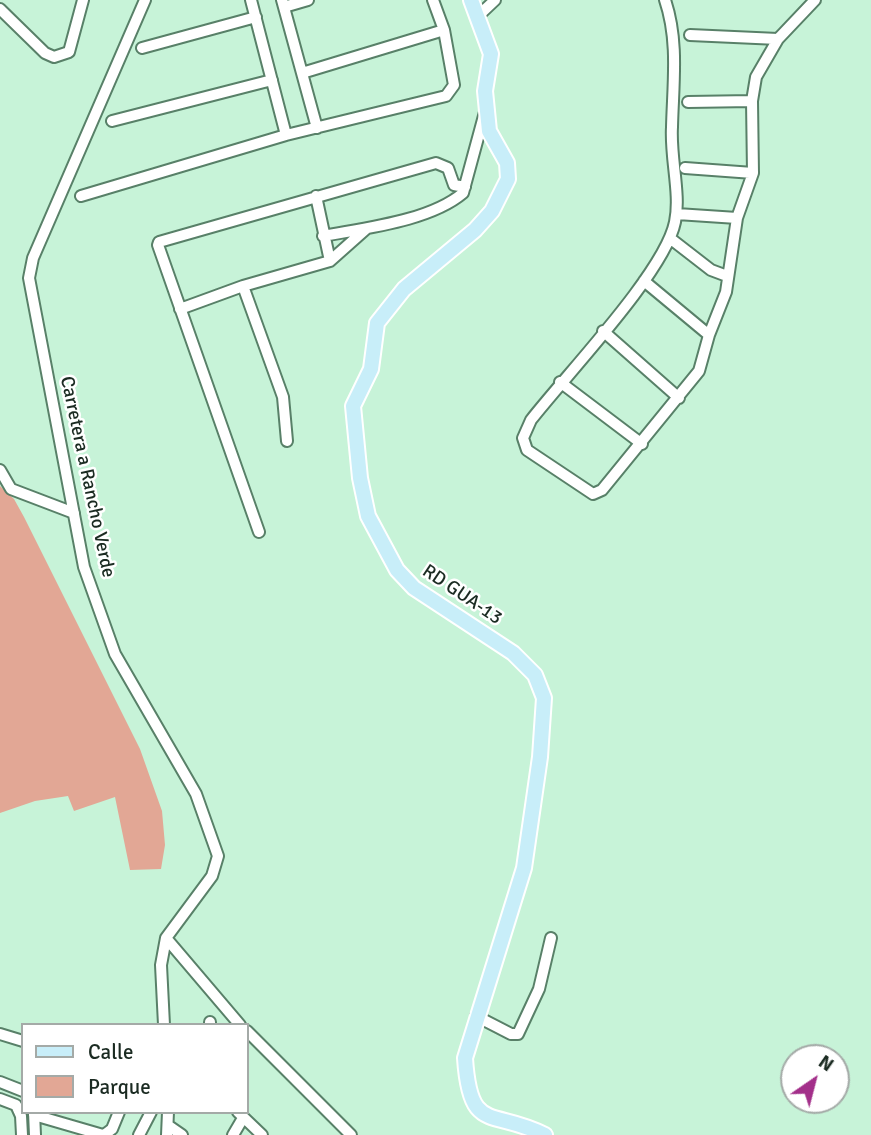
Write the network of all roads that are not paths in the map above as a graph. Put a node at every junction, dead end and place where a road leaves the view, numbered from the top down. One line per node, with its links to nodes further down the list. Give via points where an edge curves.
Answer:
1 (83, 0): 11 (street, via 69,52 54,57)
2 (145, 0): 48 (street, Carretera a Rancho Verde, via 33,258 29,278)
3 (251, 0): 13 (street)
4 (308, 0): 10 (street)
5 (433, 0): 14 (street)
6 (471, 0): 12 (main road, RD GUA-13)
7 (495, 0): 12 (street)
8 (665, 0): 31 (street, via 675,37 671,153)
9 (815, 0): 16 (street)
10 (283, 4): 18 (street)
11 (0, 9)
12 (477, 17): 22 (main road, RD GUA-13, via 491,54)
13 (256, 18): 17 (street); 19 (street)
14 (444, 30): 18 (street); 24 (street, via 454,85 449,94)
15 (690, 35): 16 (street)
16 (778, 39): 20 (street, via 756,77)
17 (142, 48)
18 (302, 73): 24 (street)
19 (272, 80): 23 (street); 25 (street)
20 (752, 101): 21 (street); 27 (street)
21 (688, 102)
22 (487, 108): 28 (street); 52 (main road, RD GUA-13, via 489,131 507,163 508,179 492,211 475,230 404,289 377,323 371,369 353,406 368,516 397,570 414,588 513,653 535,676 544,698 524,868)
23 (112, 121)
24 (317, 128): 25 (street)
25 (286, 135): 29 (street)
26 (685, 168): 27 (street)
27 (753, 173): 32 (street)
28 (465, 187): 30 (street, via 455,186 448,168 436,163); 33 (street, via 456,199 432,211)
29 (80, 196)
30 (316, 197): 34 (street); 40 (street, via 159,242)
31 (677, 214): 32 (street); 35 (street)
32 (737, 218): 37 (street)
33 (369, 228): 34 (street); 36 (street)
34 (323, 236): 36 (street)
35 (671, 239): 37 (street, via 711,270); 38 (street)
36 (330, 261): 39 (street)
37 (727, 276): 42 (street, via 726,292)
38 (644, 281): 41 (street); 42 (street)
39 (243, 286): 40 (street); 45 (street, via 283,397)
40 (180, 309): 49 (street)
41 (603, 331): 43 (street); 44 (street)
42 (709, 335): 44 (street, via 699,372)
43 (560, 382): 46 (street); 46 (street, via 531,420 523,438 527,450 593,494 603,490)
44 (679, 398): 46 (street)
45 (287, 441)
46 (642, 444)
47 (0, 470): 48 (street, via 11,489)
48 (74, 513): 51 (street, Carretera a Rancho Verde, via 84,567 116,654 196,793 218,856 212,876)
49 (259, 532)
50 (551, 937): 52 (street, via 539,989 517,1034)
51 (166, 938): 53 (street, Carretera a Rancho Verde, via 161,965); 54 (street)
52 (476, 1016): 74 (main road, RD GUA-13, via 465,1058 467,1086 475,1108 487,1119)
53 (164, 1023)
54 (238, 1023)
55 (248, 1032): 73 (street)
56 (0, 1034): 57 (street)
57 (21, 1040)
58 (0, 1082): 59 (street)
59 (21, 1090)
60 (0, 1099): 66 (street, via 16,1105)
61 (34, 1114): 67 (street); 68 (street)
62 (118, 1114): 68 (street)
63 (150, 1114): 69 (street)
64 (241, 1115): 71 (street); 72 (street)
65 (168, 1130): 70 (street)
66 (22, 1135)
67 (35, 1135)
68 (104, 1135)
69 (139, 1135)
70 (182, 1135)
71 (233, 1135)
72 (261, 1135)
73 (351, 1135)
74 (545, 1135)

